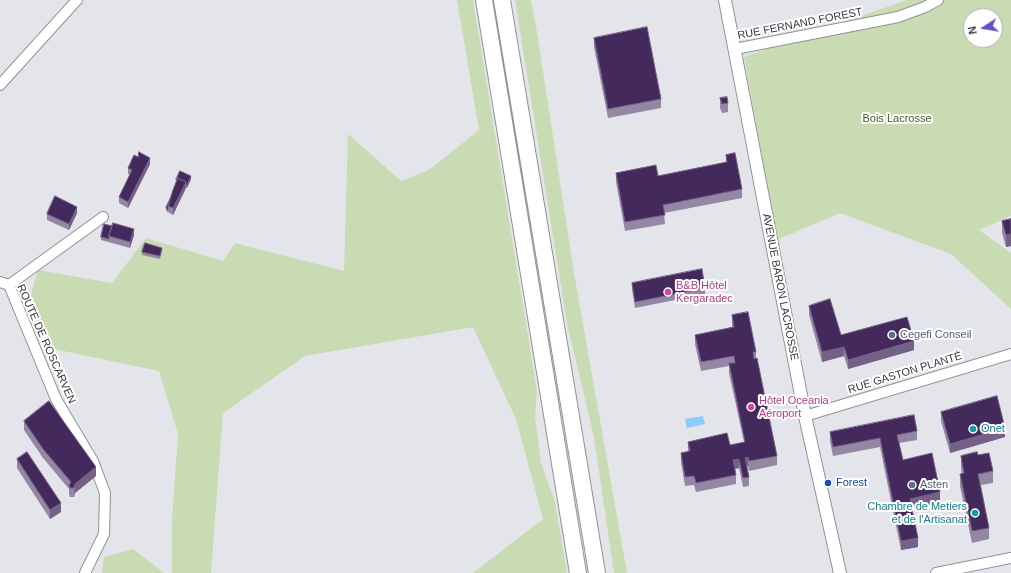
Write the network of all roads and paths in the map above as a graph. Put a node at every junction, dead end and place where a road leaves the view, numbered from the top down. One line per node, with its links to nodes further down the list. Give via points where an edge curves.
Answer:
1 (77, 0): 7 (street)
2 (484, 0): 14 (highway)
3 (502, 0): 15 (highway)
4 (725, 0): 6 (street, AVENUE BARON LACROSSE)
5 (938, 0): 6 (street, RUE FERNAND FOREST, via 925,8 898,17)
6 (735, 49): 11 (street, AVENUE BARON LACROSSE)
7 (0, 85)
8 (103, 218): 9 (street)
9 (4, 284): 13 (street, ROUTE DE ROSCARVEN, via 56,399 93,461 105,494 104,534)
10 (1011, 354): 11 (street, RUE GASTON PLANTÉ)
11 (805, 416): 16 (street, AVENUE BARON LACROSSE)
12 (1011, 558): 17 (street)
13 (85, 573)
14 (578, 573)
15 (597, 573)
16 (840, 573)
17 (936, 573)

